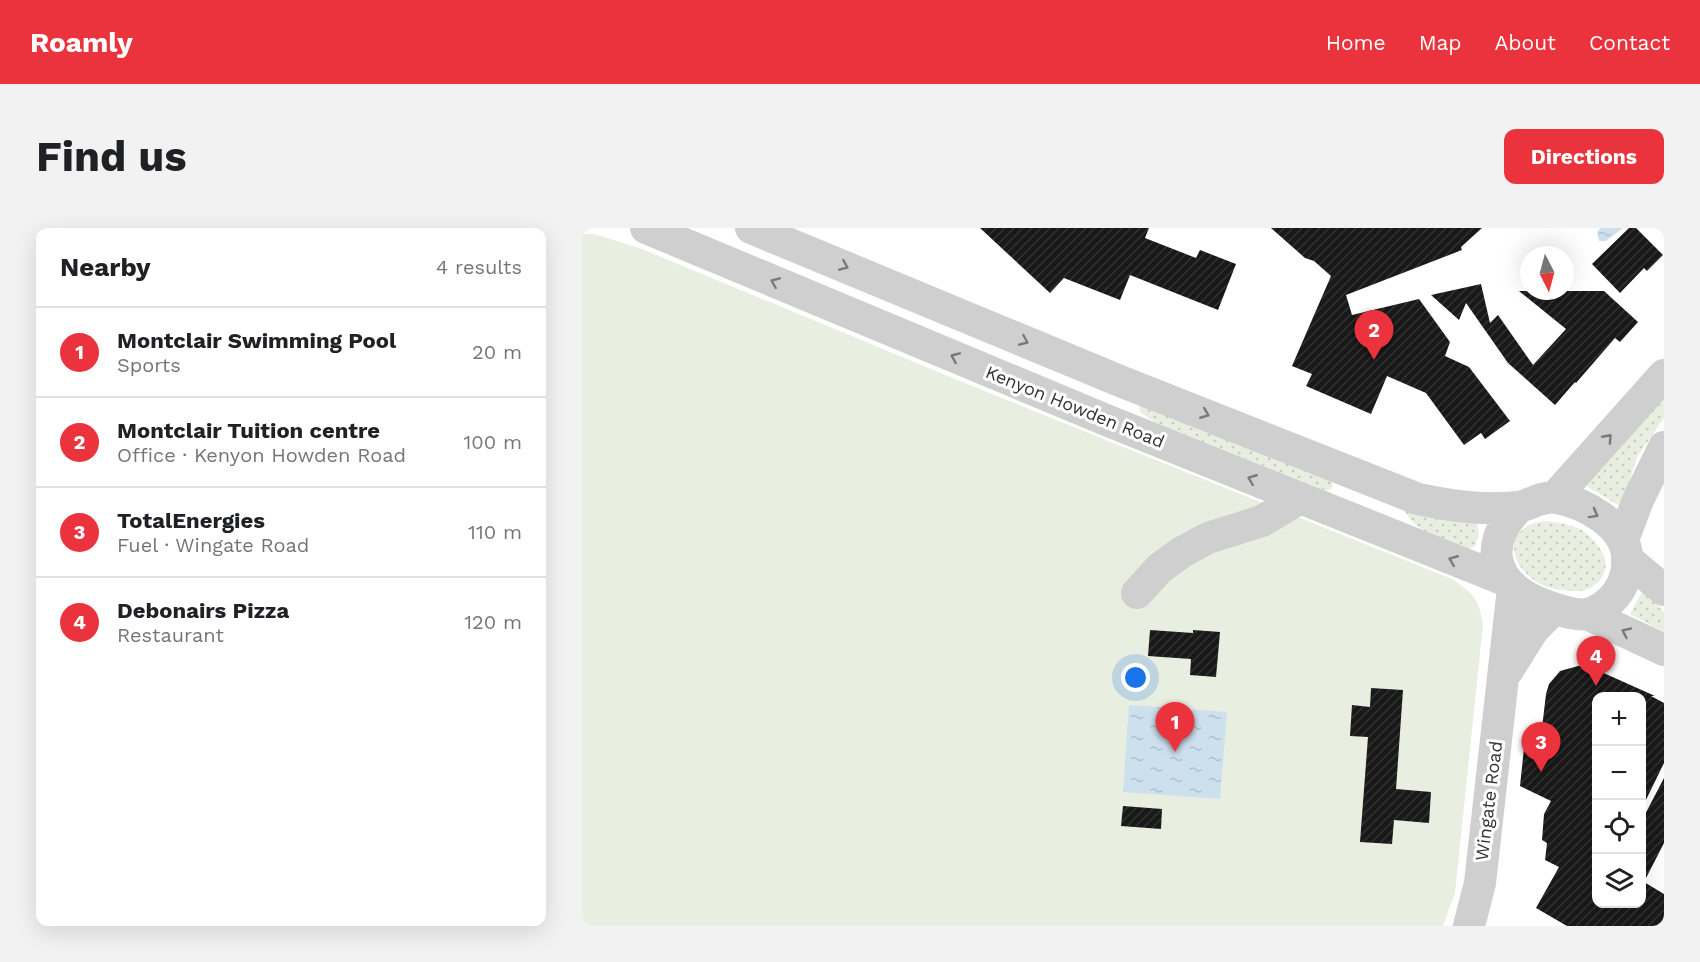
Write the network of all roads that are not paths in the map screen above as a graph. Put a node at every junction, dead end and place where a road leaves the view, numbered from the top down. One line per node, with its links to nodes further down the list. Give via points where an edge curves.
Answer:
1 (646, 228): 5 (street, Kenyon Howden Road, one-way to 1)
2 (751, 228): 4 (street, one-way to 4)
3 (1664, 375): 8 (street, one-way to 3)
4 (1120, 381): 5 (street); 7 (street, one-way to 7)
5 (1106, 420): 9 (street, Kenyon Howden Road, one-way to 5)
6 (1664, 447): 12 (street, via 1642,491)
7 (1382, 484): 10 (street, via 1444,504); 11 (street)
8 (1555, 497): 10 (street); 12 (street, one-way to 12, via 1604,520 1618,531)
9 (1300, 498): 11 (street, Kenyon Howden Road); 15 (street, via 1262,521 1208,538 1182,552)
10 (1520, 507): 13 (street, via 1498,537 1499,567)
11 (1366, 525): 13 (street, Kenyon Howden Road, one-way to 11)
12 (1625, 550): 14 (street); 17 (street, via 1624,578 1614,597)
13 (1510, 585): 16 (street); 19 (street, Wingate Road)
14 (1664, 590)
15 (1137, 593)
16 (1554, 609): 17 (street); 19 (street, Wingate Road, via 1533,630)
17 (1587, 614): 18 (street, one-way to 17)
18 (1664, 650)
19 (1504, 676): 20 (street, Wingate Road, via 1480,883)
20 (1469, 926)

